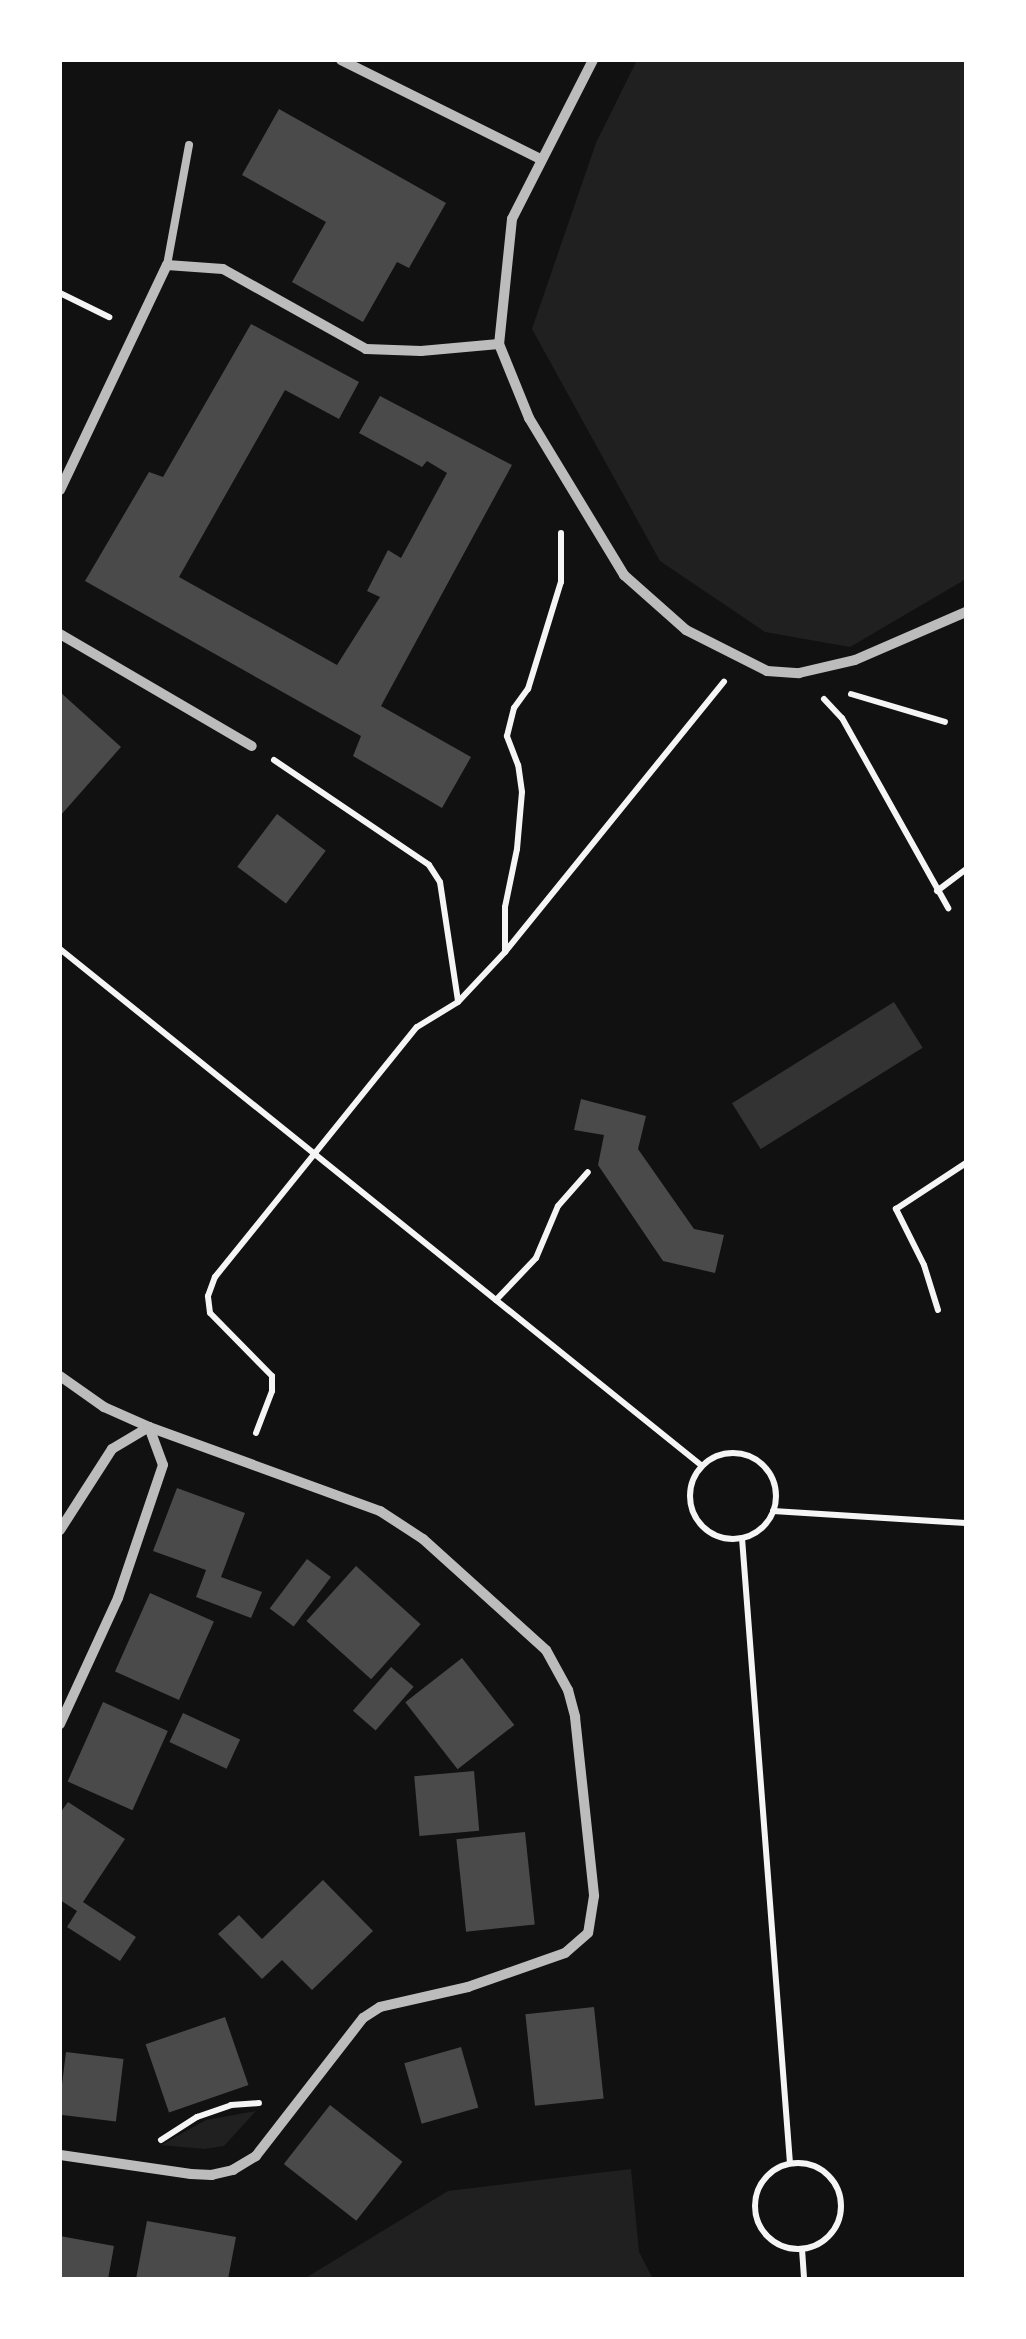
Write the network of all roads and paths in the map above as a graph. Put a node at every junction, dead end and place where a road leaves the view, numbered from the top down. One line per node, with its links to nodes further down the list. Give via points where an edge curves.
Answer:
1 (341, 60): 4 (street)
2 (593, 60): 4 (street)
3 (189, 146): 5 (lane)
4 (540, 159): 8 (street, via 512,218)
5 (167, 265): 7 (street); 8 (street, via 223,270 366,348)
6 (60, 294): 7 (path)
7 (137, 331): 9 (street)
8 (499, 344): 13 (street, via 529,418 624,575 686,630)
9 (60, 490)
10 (561, 525): 21 (path, via 560,582 507,736 522,792)
11 (966, 612): 14 (street, via 855,660)
12 (60, 634): 16 (street)
13 (741, 661): 14 (street); 21 (path)
14 (799, 673): 15 (path); 18 (path, via 842,718)
15 (945, 722)
16 (252, 746): 22 (path, via 429,865 440,882)
17 (966, 869): 18 (path)
18 (937, 891): 19 (path)
19 (948, 908)
20 (60, 949): 23 (path)
21 (504, 952): 22 (path)
22 (458, 1002): 23 (path, via 417,1027)
23 (314, 1154): 26 (path); 30 (path, via 215,1277 208,1296 220,1329 272,1376)
24 (966, 1163): 27 (path, via 896,1208)
25 (588, 1172): 26 (path, via 558,1206 536,1258)
26 (496, 1300): 31 (path)
27 (938, 1310)
28 (60, 1376): 29 (street)
29 (149, 1428): 30 (street); 34 (street, via 112,1448); 36 (street, via 163,1465 118,1598)
30 (246, 1462): 37 (street, via 380,1511 423,1540 546,1650 575,1717 594,1896 588,1933 565,1953 362,2018)
31 (702, 1466): 32 (path, via 730,1453 757,1460 774,1483); 35 (path, via 690,1488 694,1516 714,1535)
32 (773, 1511): 33 (path); 35 (path, via 766,1524)
33 (966, 1523)
34 (60, 1530)
35 (742, 1538): 39 (path)
36 (60, 1724)
37 (290, 2112): 40 (path, via 258,2103 214,2111 175,2128); 40 (street, via 256,2156 233,2170 212,2176)
38 (60, 2155): 40 (street)
39 (790, 2164): 41 (path, via 765,2178 757,2219 774,2242); 41 (path, via 828,2174 841,2198 828,2237)
40 (131, 2165)
41 (802, 2249): 42 (path)
42 (804, 2279)

